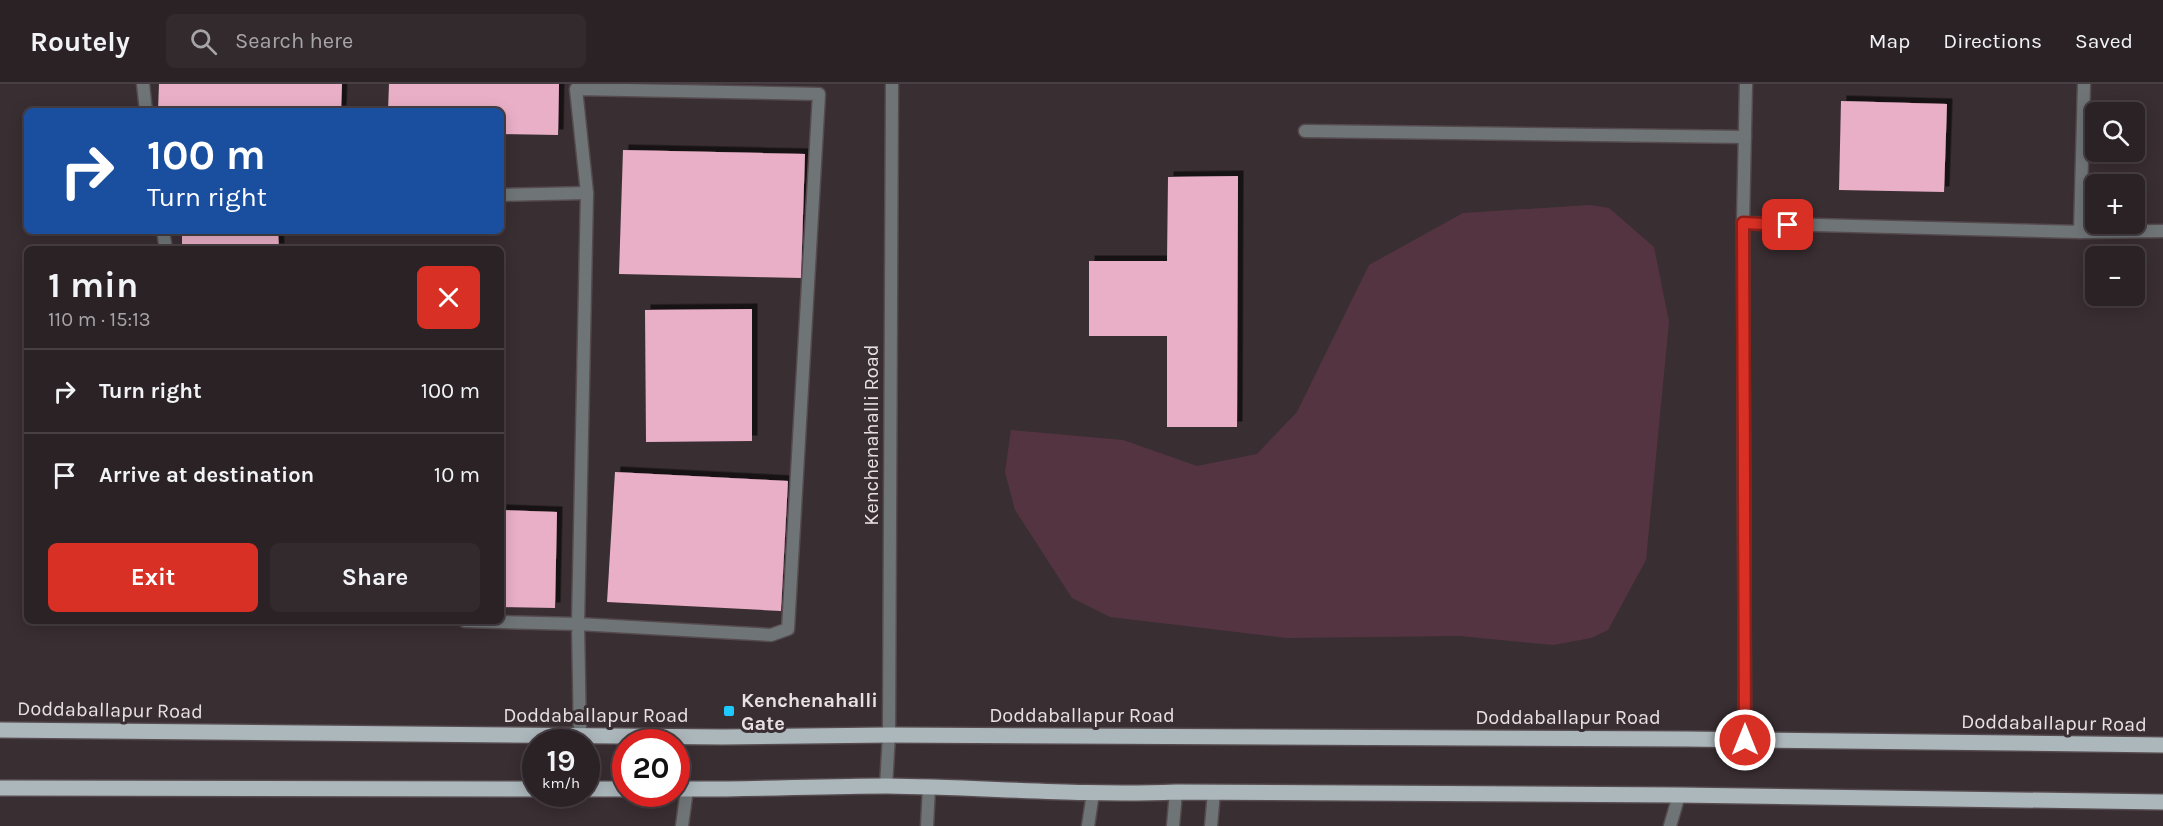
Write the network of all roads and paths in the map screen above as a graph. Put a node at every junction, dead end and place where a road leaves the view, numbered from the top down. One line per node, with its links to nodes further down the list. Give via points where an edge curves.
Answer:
1 (143, 84): 6 (street)
2 (892, 84): 20 (street, Kenchenahalli Road)
3 (1746, 84): 8 (street)
4 (2084, 84): 13 (street)
5 (576, 86): 9 (street); 15 (street, via 819,94 788,629 771,635)
6 (146, 108)
7 (1305, 131): 8 (street)
8 (1745, 137): 11 (street)
9 (587, 193): 10 (street); 15 (street)
10 (504, 195)
11 (1743, 223): 13 (street); 21 (street)
12 (2163, 231): 13 (street)
13 (2080, 232)
14 (504, 622): 15 (street)
15 (578, 624): 16 (street)
16 (580, 729)
17 (0, 730): 18 (main road, Doddaballapur Road)
18 (522, 734)
19 (600, 735): 20 (main road, Doddaballapur Road)
20 (889, 735): 21 (main road, Doddaballapur Road); 23 (street, Kenchenahalli Road)
21 (1745, 740): 22 (main road, Doddaballapur Road)
22 (2163, 745)
23 (886, 786): 24 (main road); 27 (main road)
24 (929, 787): 30 (main road); 35 (street)
25 (0, 788): 26 (main road)
26 (522, 789)
27 (690, 789)
28 (1176, 792): 29 (main road); 30 (main road); 37 (street)
29 (1214, 792): 31 (main road); 38 (street)
30 (1093, 793): 36 (street)
31 (1679, 795): 32 (main road); 39 (street)
32 (2163, 802)
33 (682, 807): 34 (street)
34 (682, 826)
35 (927, 826)
36 (1088, 826)
37 (1173, 826)
38 (1211, 826)
39 (1670, 826)

